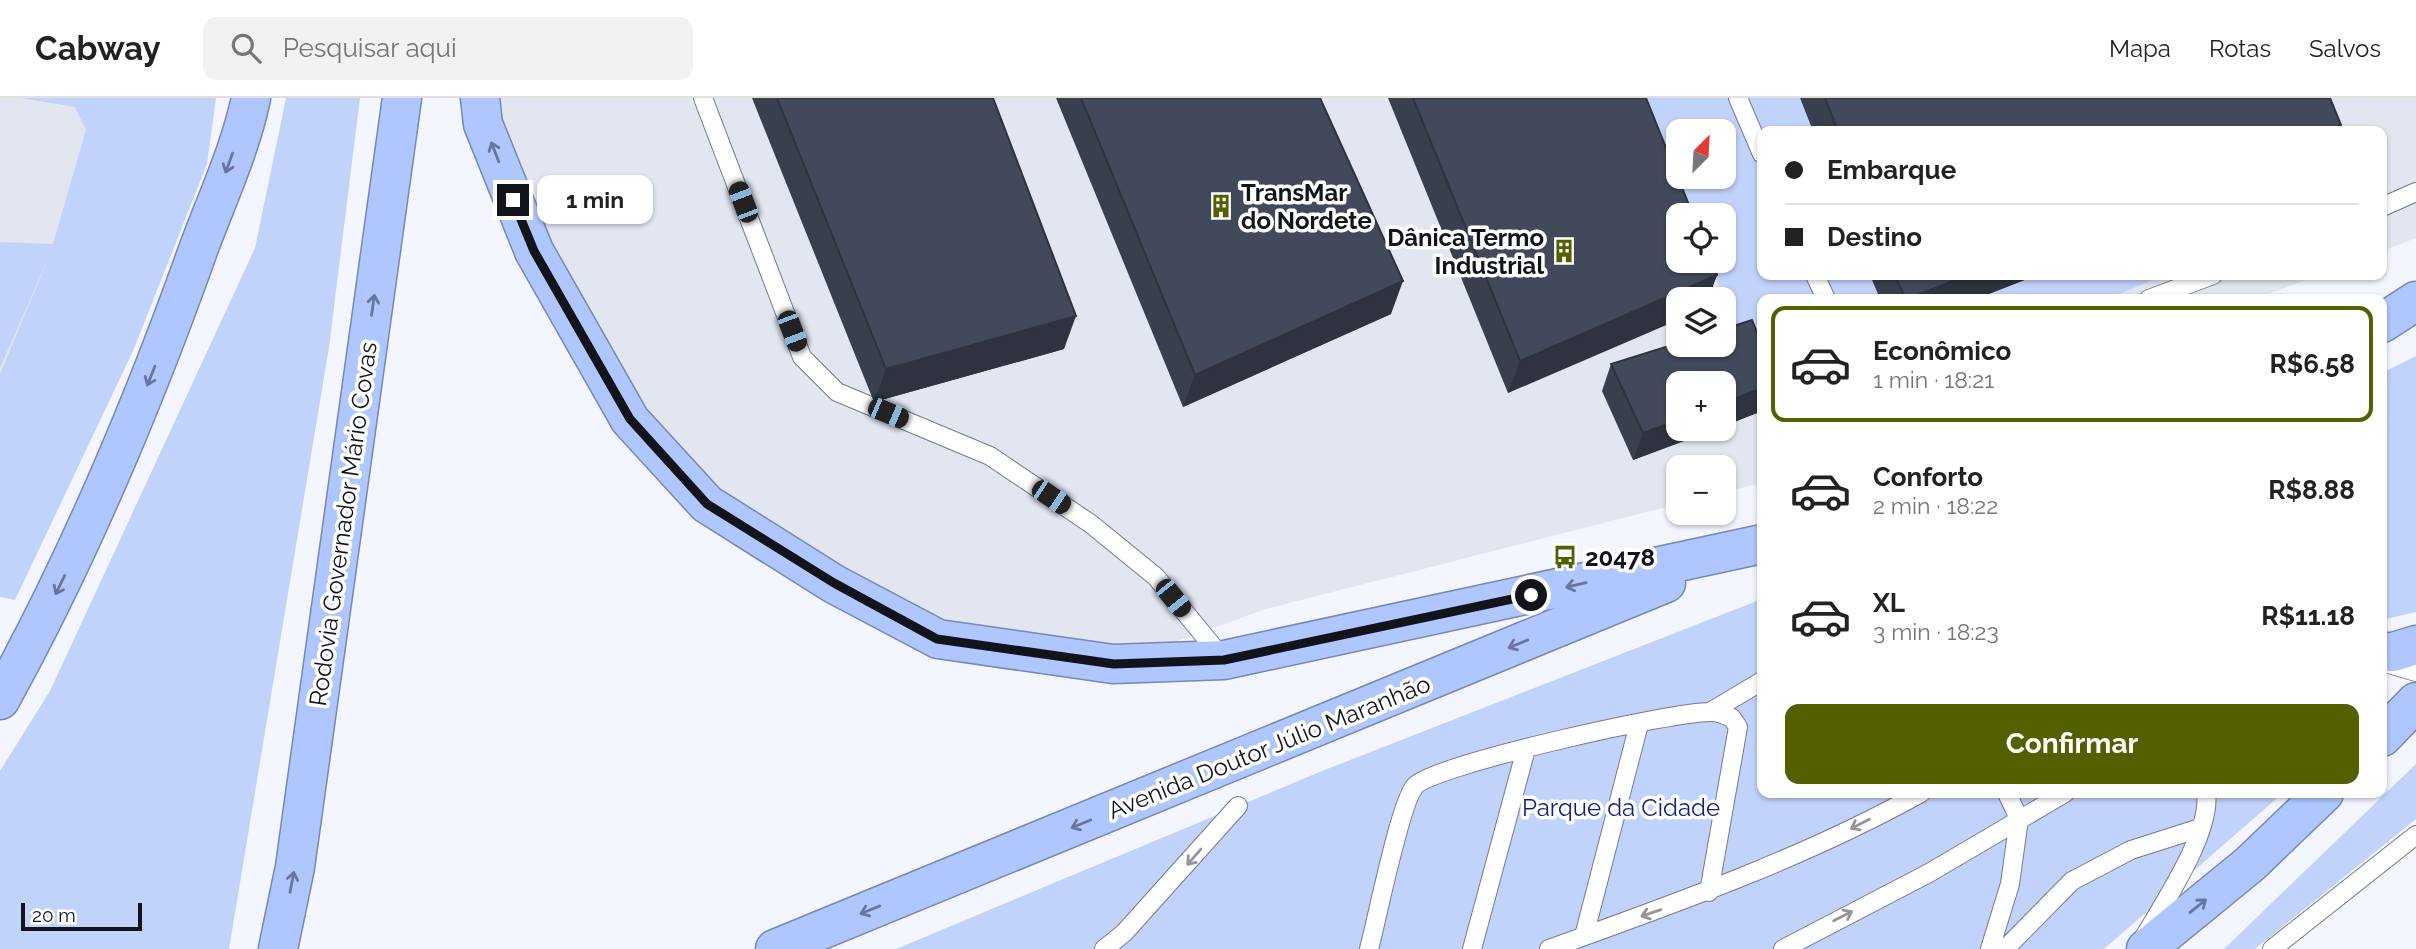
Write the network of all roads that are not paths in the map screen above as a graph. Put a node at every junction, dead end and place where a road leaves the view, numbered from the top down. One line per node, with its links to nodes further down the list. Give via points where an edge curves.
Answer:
1 (251, 98): 22 (highway, one-way to 22, via 165,342 116,465 58,589)
2 (402, 98): 40 (highway, Rodovia Governador Mário Covas, one-way to 2, via 295,867)
3 (480, 98): 19 (highway, one-way to 3, via 1114,664 937,639 834,583 707,504 630,419 534,251 484,124)
4 (703, 98): 19 (lane, via 802,357 837,392 990,456 1091,524 1156,577)
5 (1738, 98): 6 (lane)
6 (1757, 142)
7 (2416, 192): 8 (lane)
8 (2387, 205)
9 (2199, 280): 11 (lane)
10 (2416, 288): 12 (highway)
11 (2162, 294)
12 (2387, 300)
13 (2416, 302): 14 (highway)
14 (2387, 320)
15 (1757, 545): 19 (highway, one-way to 19)
16 (1757, 546): 41 (highway, Avenida Doutor Júlio Maranhão, one-way to 41)
17 (2416, 645): 18 (highway)
18 (2387, 652)
19 (1224, 660)
20 (2387, 663): 21 (lane)
21 (2416, 672)
22 (4, 681)
23 (1757, 684): 25 (lane)
24 (2416, 702): 27 (highway)
25 (1710, 712): 26 (lane); 38 (lane, via 1732,718 1738,727)
26 (1640, 724): 28 (lane); 39 (lane)
27 (2387, 732)
28 (1526, 748): 43 (lane, via 1430,775 1415,785); 44 (lane)
29 (1911, 798): 38 (lane, one-way to 38, via 1794,858)
30 (2009, 798): 35 (lane)
31 (2056, 798): 35 (lane)
32 (2207, 798): 36 (lane)
33 (2319, 798): 50 (highway, one-way to 33, via 2250,864)
34 (1238, 806): 42 (lane, one-way to 42, via 1124,933)
35 (2019, 819): 46 (lane, one-way to 35, via 1930,873); 47 (lane, via 2010,884)
36 (2200, 828): 48 (lane, via 2131,850 2072,881); 49 (lane, via 2189,858)
37 (2416, 835): 51 (lane)
38 (1709, 892): 39 (lane, one-way to 39)
39 (1584, 936): 45 (lane)
40 (278, 949)
41 (775, 949)
42 (1104, 949)
43 (1369, 949)
44 (1472, 949)
45 (1549, 949)
46 (1783, 949)
47 (1990, 949)
48 (2005, 949)
49 (2137, 949)
50 (2146, 949)
51 (2272, 949)

